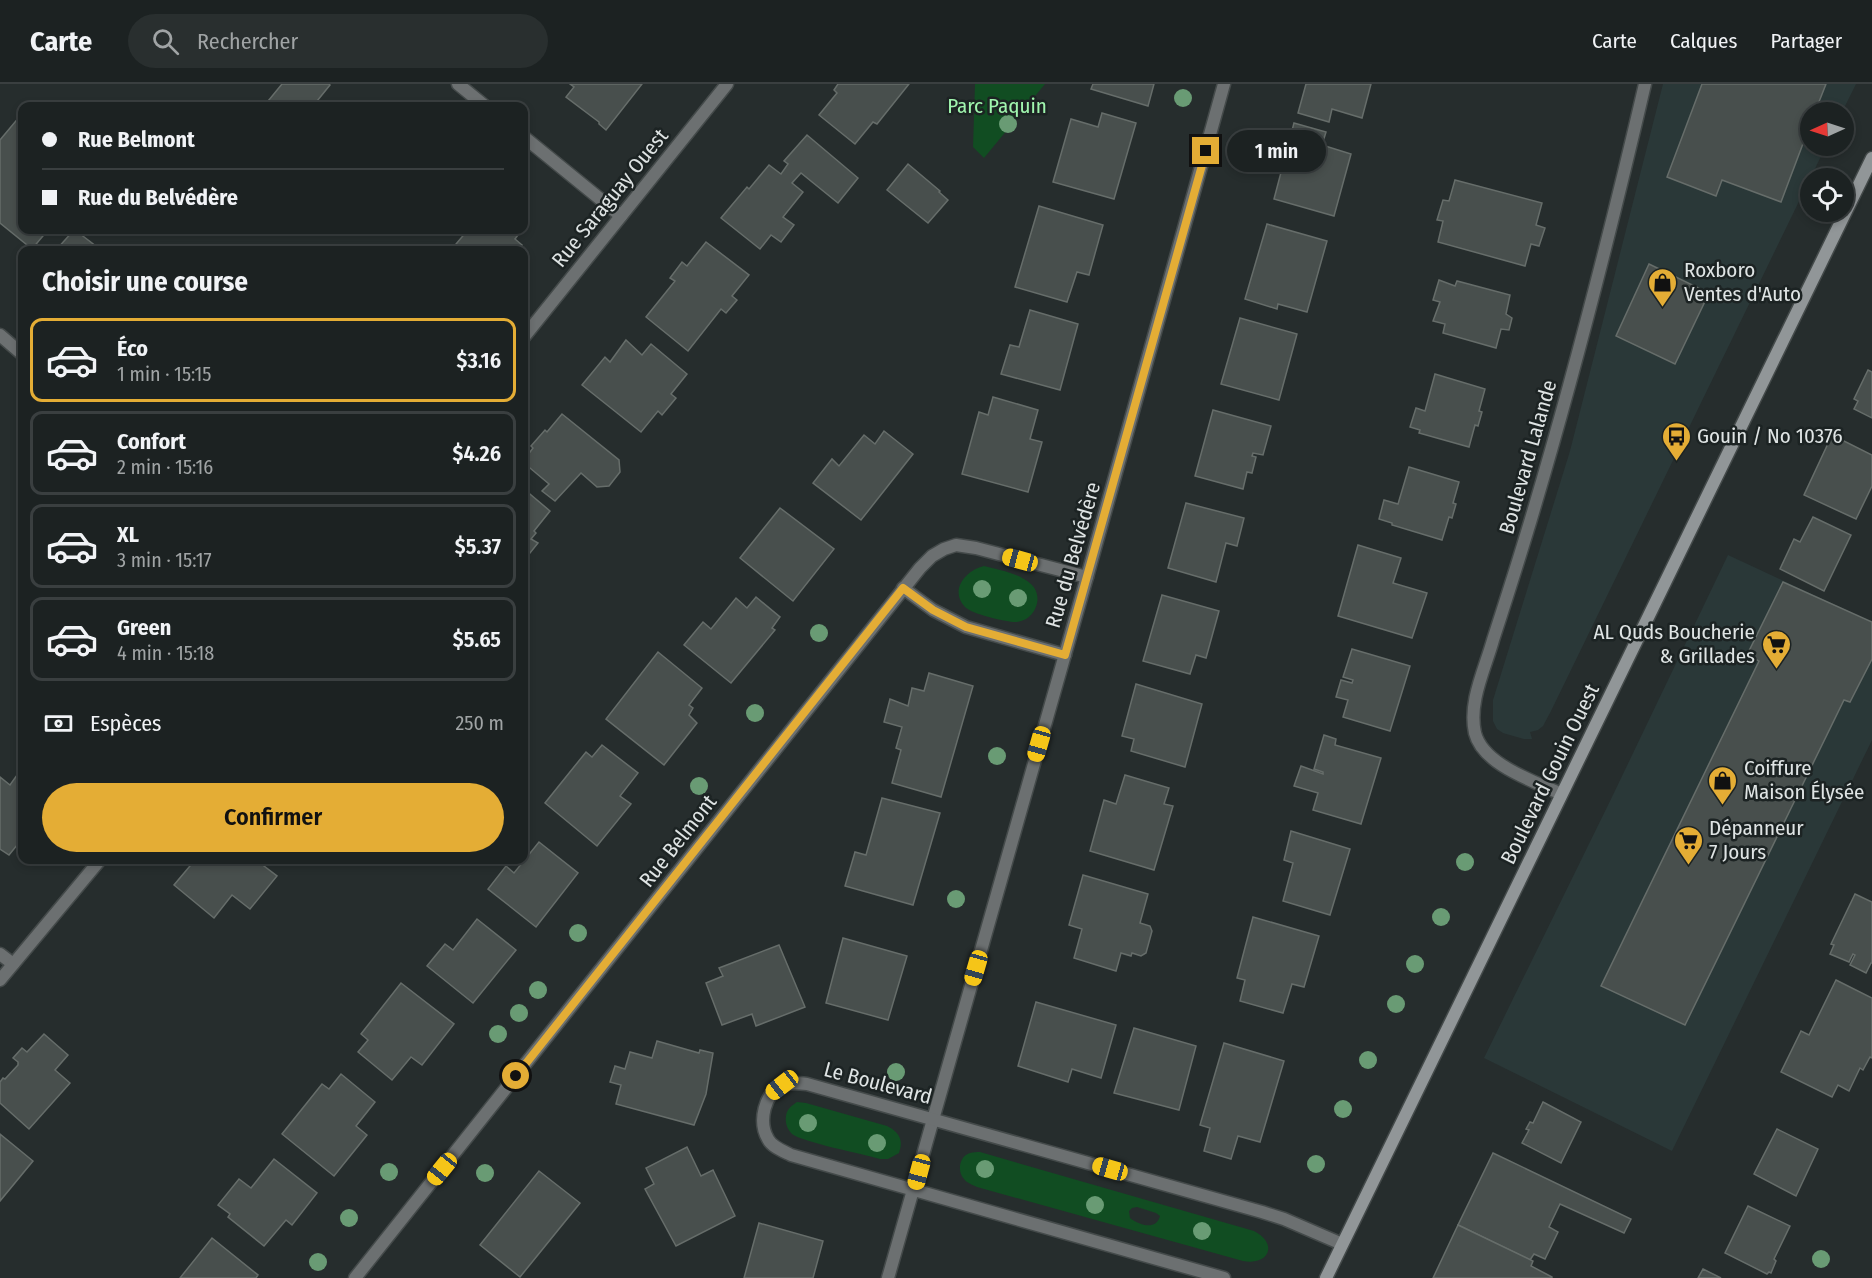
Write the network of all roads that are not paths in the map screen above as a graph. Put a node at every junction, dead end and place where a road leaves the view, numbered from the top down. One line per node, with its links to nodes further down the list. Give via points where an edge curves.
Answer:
1 (458, 84): 5 (street)
2 (727, 84): 8 (street, Rue Saraguay Ouest)
3 (1224, 84): 12 (street, Rue du Belvédère)
4 (1645, 84): 15 (street, Boulevard Lalande, via 1574,367 1474,711 1476,736 1491,757)
5 (481, 102)
6 (528, 140): 8 (street)
7 (1872, 158): 15 (main road, Boulevard Gouin Ouest)
8 (621, 216): 9 (street, Rue Saraguay Ouest)
9 (528, 332)
10 (0, 335): 11 (street)
11 (18, 351)
12 (1087, 577): 13 (street, Rue Belmont, via 957,545 932,556); 14 (street, Rue du Belvédère)
13 (903, 588): 14 (street, via 966,627); 23 (street, Rue Belmont)
14 (1065, 655): 20 (street, Rue du Belvédère)
15 (1561, 794): 22 (main road, Boulevard Gouin Ouest)
16 (97, 864): 18 (street)
17 (0, 954): 18 (street)
18 (13, 964): 19 (street)
19 (0, 980)
20 (933, 1119): 21 (street, Rue du Belvédère); 21 (street, Le Boulevard, via 807,1084 782,1085 767,1102 763,1127 768,1140 777,1148); 22 (street, Le Boulevard, via 1262,1212)
21 (914, 1190): 24 (street, Rue du Belvédère); 25 (street, Le Boulevard)
22 (1342, 1244): 26 (main road, Boulevard Gouin Ouest)
23 (356, 1278)
24 (888, 1278)
25 (1224, 1278)
26 (1326, 1278)

